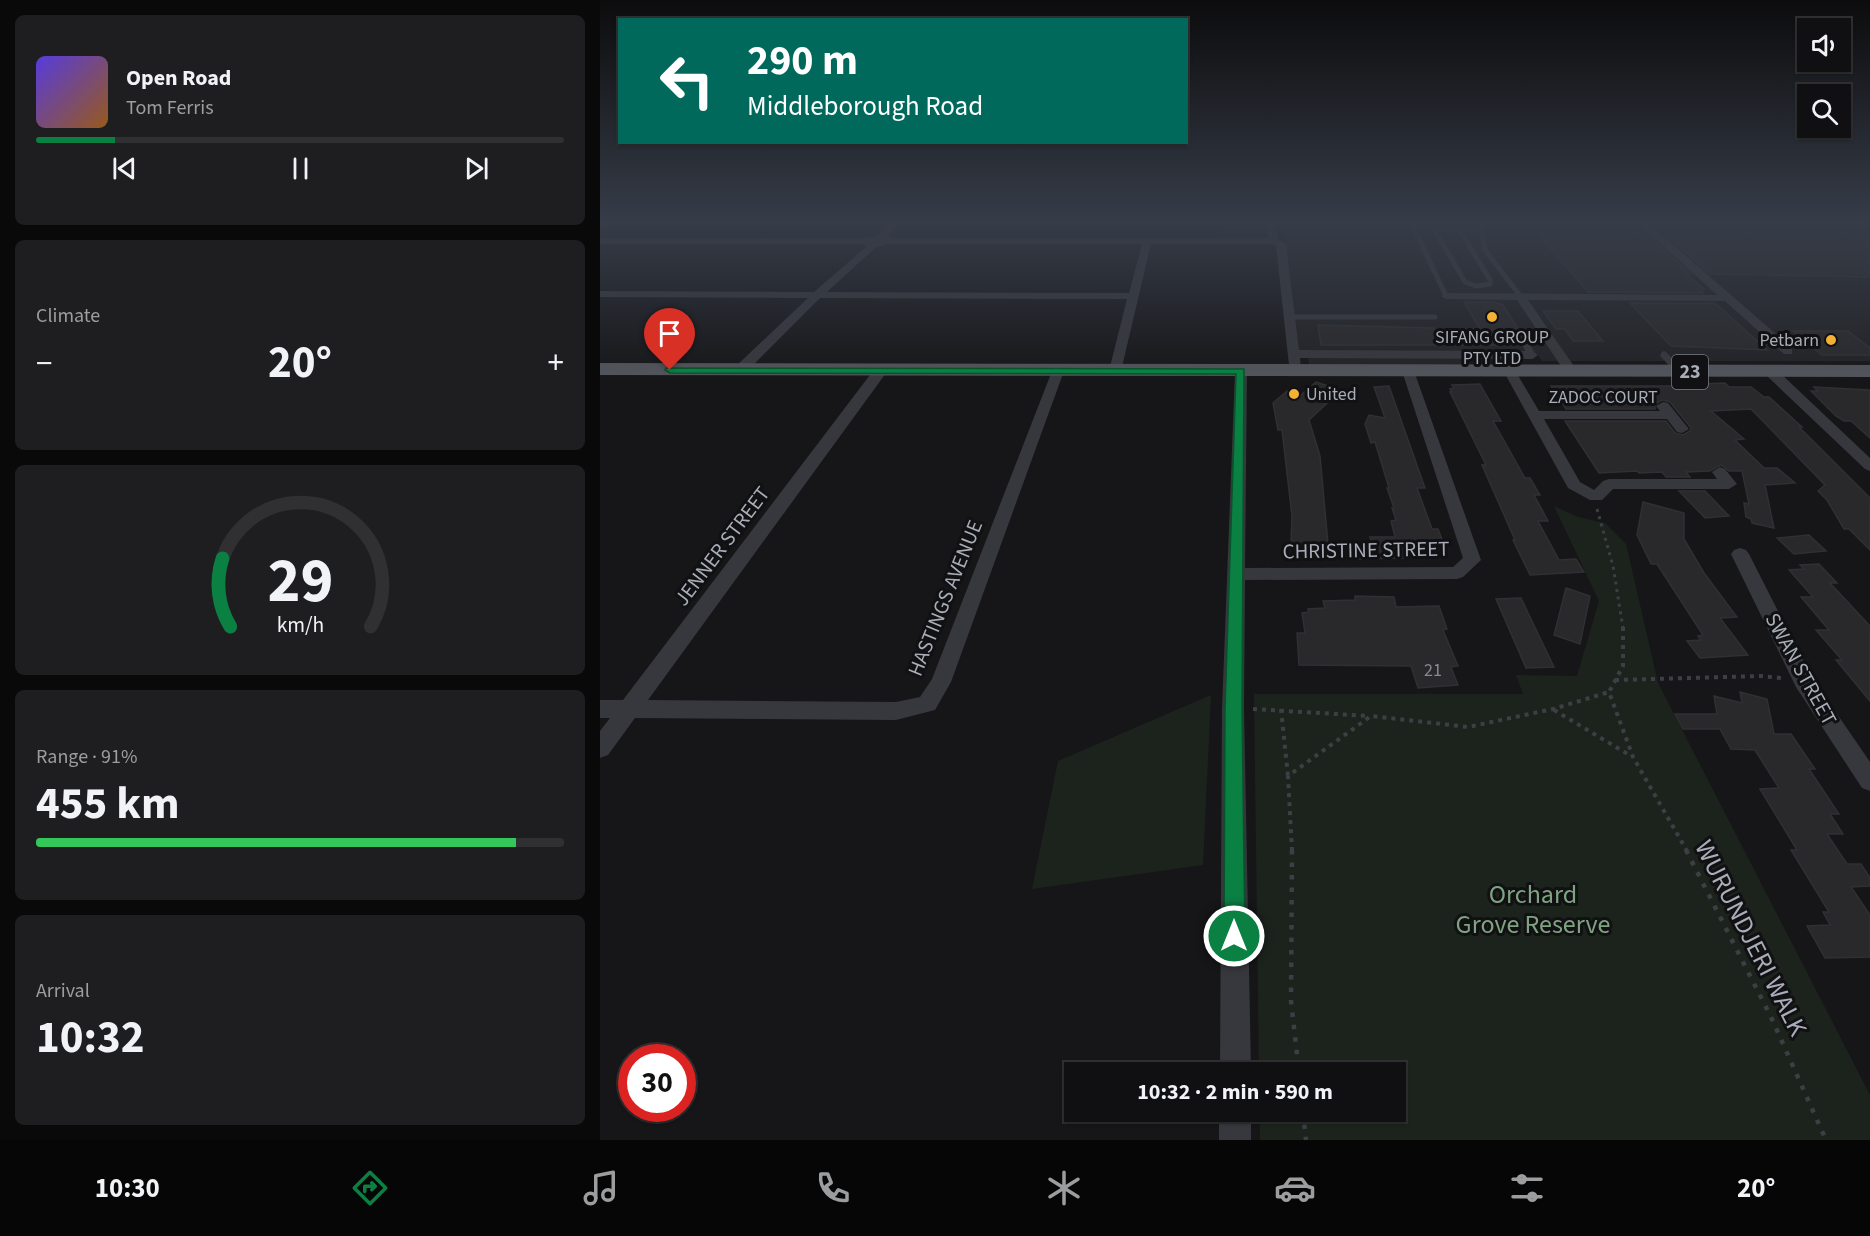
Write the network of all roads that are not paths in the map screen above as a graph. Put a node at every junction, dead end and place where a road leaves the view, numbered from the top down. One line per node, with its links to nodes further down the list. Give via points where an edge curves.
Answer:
1 (839, 275): 10 (street)
2 (1138, 275): 11 (street)
3 (1285, 275): 15 (street)
4 (1436, 275): 12 (lane)
5 (1461, 275): 6 (lane, via 1465,282 1476,286 1490,284)
6 (1487, 275)
7 (1504, 275): 13 (lane)
8 (1701, 275): 14 (street)
9 (600, 294): 10 (street)
10 (817, 295): 11 (street); 24 (street)
11 (1133, 296): 27 (street)
12 (1446, 296): 13 (street)
13 (1521, 297): 14 (street); 17 (street)
14 (1727, 298): 18 (street)
15 (1290, 317): 16 (lane); 21 (street)
16 (1435, 317)
17 (1547, 335): 19 (lane, via 1520,335); 31 (street)
18 (1788, 351)
19 (1532, 355): 22 (street)
20 (1664, 356): 32 (lane)
21 (1294, 363): 22 (main road, 23); 28 (main road, 23)
22 (1413, 366): 30 (main road, 23); 39 (street, CHRISTINE STREET, via 1472,560 1457,573)
23 (600, 369): 24 (main road, 23)
24 (740, 370): 25 (main road, 23)
25 (881, 370): 26 (main road, 23); 41 (street, JENNER STREET)
26 (1058, 370): 27 (main road, 23); 41 (street, HASTINGS AVENUE, via 941,682 927,704 896,711)
27 (1114, 371): 28 (main road, 23)
28 (1241, 371): 39 (street)
29 (1870, 371): 33 (main road, 23)
30 (1510, 372): 31 (main road, 23); 34 (street)
31 (1572, 372): 32 (main road, 23)
32 (1680, 372): 33 (main road, 23)
33 (1771, 372): 36 (street)
34 (1535, 415): 35 (street, ZADOC COURT, via 1666,410); 37 (street, via 1574,485 1596,497 1609,484 1729,484)
35 (1682, 429)
36 (1870, 466)
37 (1719, 472)
38 (1740, 554): 43 (street, SWAN STREET, via 1803,681)
39 (1238, 574): 44 (street, via 1233,709)
40 (600, 709): 41 (street, HASTINGS AVENUE)
41 (629, 710): 42 (street, JENNER STREET)
42 (600, 748)
43 (1870, 781)
44 (1235, 1062)
45 (1235, 1122): 46 (street)
46 (1235, 1140)

